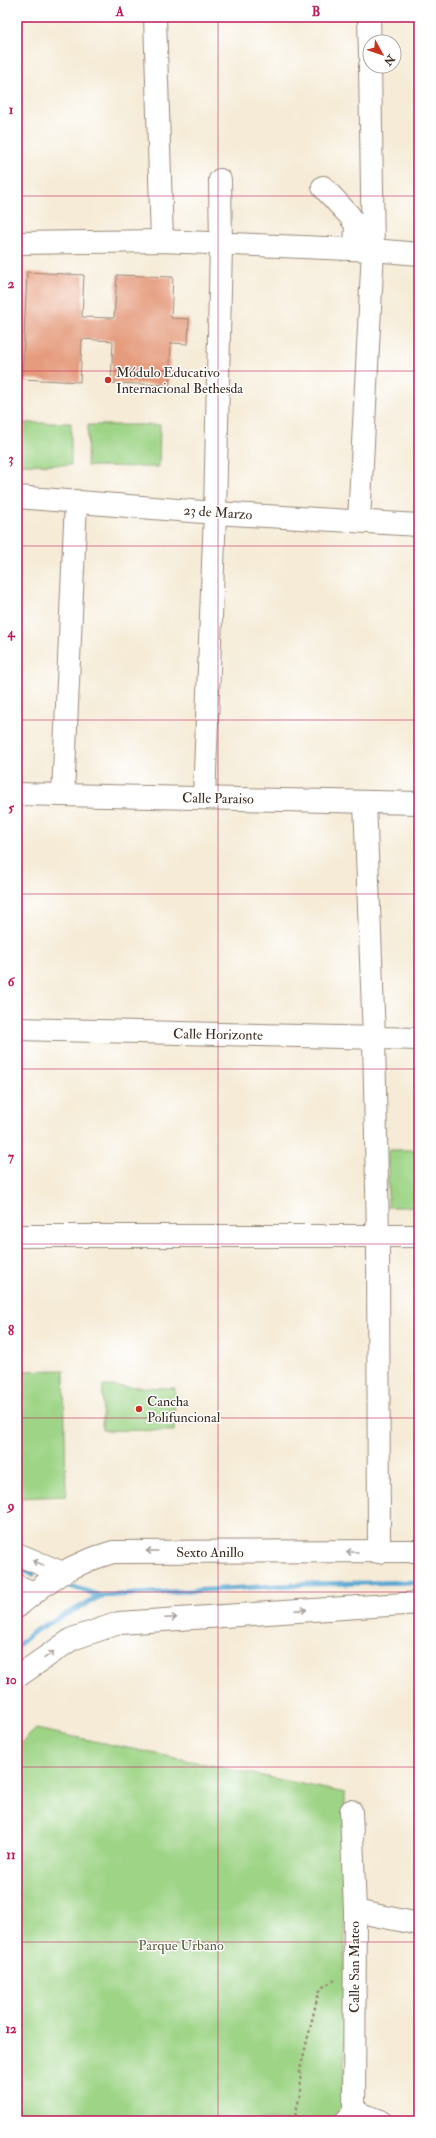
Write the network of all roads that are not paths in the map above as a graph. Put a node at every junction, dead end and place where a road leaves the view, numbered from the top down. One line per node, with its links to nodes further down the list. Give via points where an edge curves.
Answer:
1 (155, 17): 7 (street)
2 (370, 17): 3 (street)
3 (370, 34)
4 (370, 74): 10 (street)
5 (220, 180): 9 (street)
6 (323, 187): 10 (street, via 356,225)
7 (162, 241): 8 (street); 9 (street)
8 (17, 243)
9 (222, 245): 10 (street); 14 (street)
10 (364, 250): 11 (street); 15 (street)
11 (419, 254)
12 (17, 497): 13 (street, 23 de Marzo)
13 (76, 501): 14 (street, 23 de Marzo); 18 (street)
14 (215, 513): 15 (street, 23 de Marzo); 19 (street)
15 (358, 521): 16 (street, 23 de Marzo)
16 (419, 525)
17 (17, 794): 18 (street, Calle Paraiso)
18 (63, 795): 19 (street, Calle Paraiso)
19 (204, 798): 20 (street, Calle Paraiso)
20 (365, 802): 21 (street, Calle Paraiso); 23 (street)
21 (419, 803)
22 (17, 1029): 23 (street, Calle Horizonte)
23 (374, 1038): 24 (street, Calle Horizonte); 26 (street)
24 (419, 1039)
25 (17, 1236): 26 (street)
26 (378, 1236): 27 (street); 29 (street)
27 (419, 1236)
28 (419, 1551): 29 (street, Sexto Anillo)
29 (380, 1552): 31 (street, Sexto Anillo, one-way to 31, via 113,1552 86,1560)
30 (17, 1554): 31 (street, one-way to 30)
31 (60, 1572): 32 (street, Sexto Anillo)
32 (25, 1589): 34 (street, Sexto Anillo)
33 (419, 1604): 35 (street, one-way to 33, via 72,1639 119,1623)
34 (17, 1607)
35 (17, 1677)
36 (351, 1811): 37 (street, Calle San Mateo)
37 (355, 1911): 38 (street); 39 (street, Calle San Mateo)
38 (419, 1924)
39 (350, 2117): 40 (street)
40 (381, 2121)

